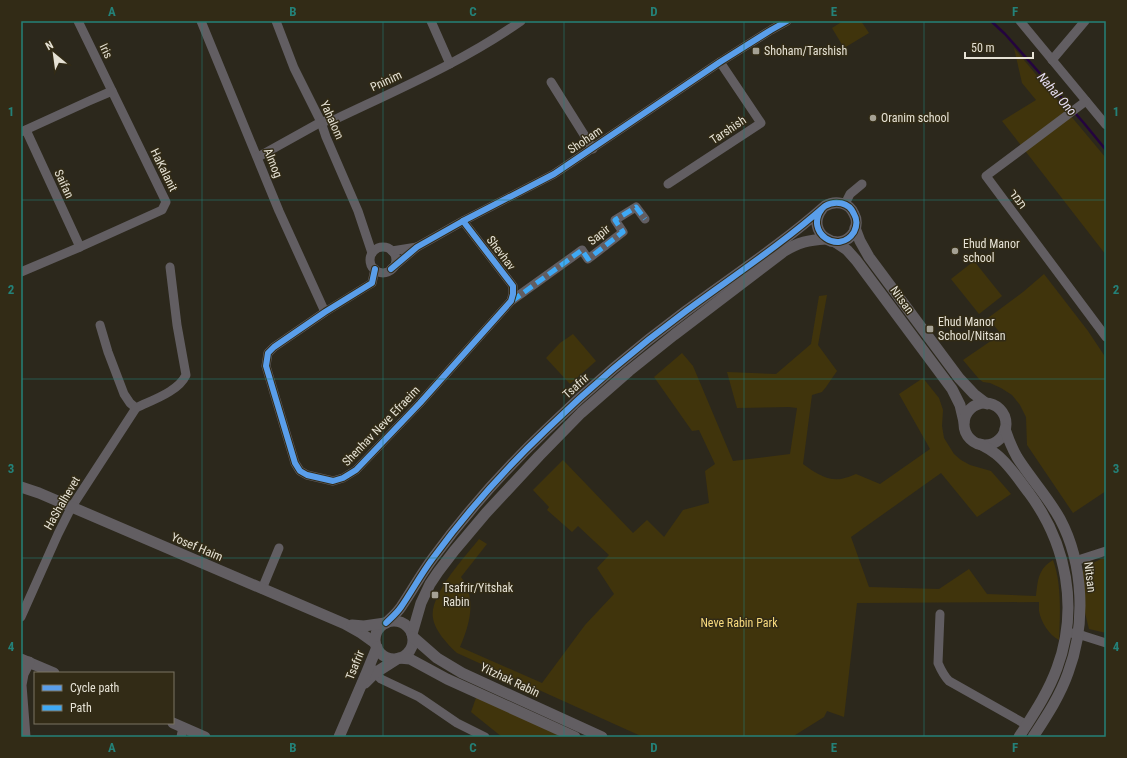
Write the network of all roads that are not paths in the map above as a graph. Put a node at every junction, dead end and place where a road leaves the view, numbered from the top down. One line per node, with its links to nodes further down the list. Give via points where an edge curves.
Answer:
1 (78, 21): 13 (street, Iris)
2 (202, 21): 19 (street, Almog)
3 (276, 21): 15 (street, Yahalom, via 294,68)
4 (430, 21): 11 (street)
5 (522, 21): 11 (street, Pninim)
6 (787, 21): 10 (street, Shoham)
7 (1020, 21): 9 (street)
8 (1085, 21): 9 (street)
9 (1052, 60): 14 (street)
10 (720, 62): 18 (street, Shoham); 20 (street, Tarshish, via 761,123)
11 (450, 64): 15 (street, Pninim, via 336,119)
12 (551, 82): 18 (street)
13 (112, 91): 17 (street); 29 (street, HaKalanit, via 166,202 162,210)
14 (1086, 100): 16 (street); 41 (street, תמר, via 986,176)
15 (321, 122): 19 (street, Pninim); 27 (street, Yahalom)
16 (1106, 125)
17 (23, 131): 29 (street, Saifan)
18 (593, 149): 25 (street, Shoham, via 554,174)
19 (258, 157): 39 (street, Almog, via 279,211)
20 (668, 184)
21 (862, 184): 22 (street, via 850,194)
22 (845, 204): 23 (street, via 831,203); 26 (street, via 854,213)
23 (822, 209): 28 (street, via 817,219 818,226 821,234); 57 (street, Tsafrir, via 647,341 559,417 515,461 465,518 432,560 400,608)
24 (645, 219): 38 (street, Sapir, via 636,207 631,210 615,220 623,232 588,259 582,250)
25 (463, 221): 31 (street, Shoham); 38 (street, Shevhav, via 513,286)
26 (856, 228): 28 (street, via 842,241); 42 (street, Nitsan, via 869,257 959,378)
27 (365, 230): 30 (street, Yahalom); 33 (street, Yahalom)
28 (831, 240): 44 (street, Nitsan, via 842,245 856,260 952,389 960,405); 61 (street, Tsafrir, via 808,240 783,252 628,371 581,413 516,480 454,551 424,595)
29 (80, 247): 37 (street, HaKalanit)
30 (382, 247): 32 (street); 33 (street)
31 (417, 247): 32 (street, Shoham); 36 (street, Shoham)
32 (392, 251): 36 (street, via 396,258)
33 (372, 253): 35 (street, via 371,262)
34 (170, 267): 43 (street, via 186,375 174,389)
35 (375, 270): 36 (street); 39 (street, Shenhav Neve Efraeim, via 372,284)
36 (391, 270)
37 (21, 272)
38 (512, 301): 39 (street, Shenhav Neve Efraeim, via 356,470 333,481 307,475 297,467 266,366 268,353 274,347)
39 (325, 312)
40 (100, 325): 43 (street, via 124,394)
41 (1106, 337)
42 (987, 404): 44 (street, via 979,404 972,408); 45 (street, via 1000,411 1004,417)
43 (136, 408): 50 (street, HaShalhevet)
44 (964, 422): 46 (street, via 972,441)
45 (1005, 429): 46 (street, via 996,441); 53 (street, Nitsan, via 1017,457 1061,520)
46 (980, 444): 59 (street, Nitsan, via 996,454 1010,469 1047,521 1059,549 1066,581)
47 (21, 481): 49 (street, Yosef Haim)
48 (21, 487): 49 (street, Yosef Haim)
49 (39, 494): 50 (street, Yosef Haim)
50 (71, 508): 54 (street, Yosef Haim); 56 (street, HaShalhevet)
51 (278, 548): 54 (street)
52 (1106, 551): 53 (street)
53 (1075, 561): 60 (street, Nitsan, via 1079,592)
54 (262, 589): 58 (street, Yosef Haim)
55 (940, 614): 68 (street, via 938,662 944,676)
56 (21, 617)
57 (386, 623): 58 (street, Yosef Haim, via 364,626); 61 (street, via 402,623); 63 (street, via 376,632)
58 (345, 624): 63 (street, Yosef Haim, via 361,632)
59 (1067, 632): 60 (street); 68 (street, Nitsan, via 1052,681)
60 (1078, 634): 62 (street); 77 (street, Nitsan, via 1068,674)
61 (412, 636): 64 (street, via 409,651); 75 (street, Yitzhak Rabin, via 437,658 462,673)
62 (1106, 643)
63 (376, 645): 64 (street, via 384,656); 66 (street, Tsafrir)
64 (398, 658): 66 (street, Tsafrir); 74 (street, Yitzhak Rabin, via 410,660)
65 (25, 660): 67 (street); 70 (street, via 21,685)
66 (372, 668): 72 (street, Tsafrir); 73 (street, via 381,678 419,697 457,723)
67 (52, 672)
68 (1027, 725): 76 (street, Nitsan)
69 (179, 729): 71 (street)
70 (25, 737)
71 (205, 737)
72 (339, 737)
73 (485, 737)
74 (575, 737)
75 (602, 737)
76 (1019, 737)
77 (1033, 737)

